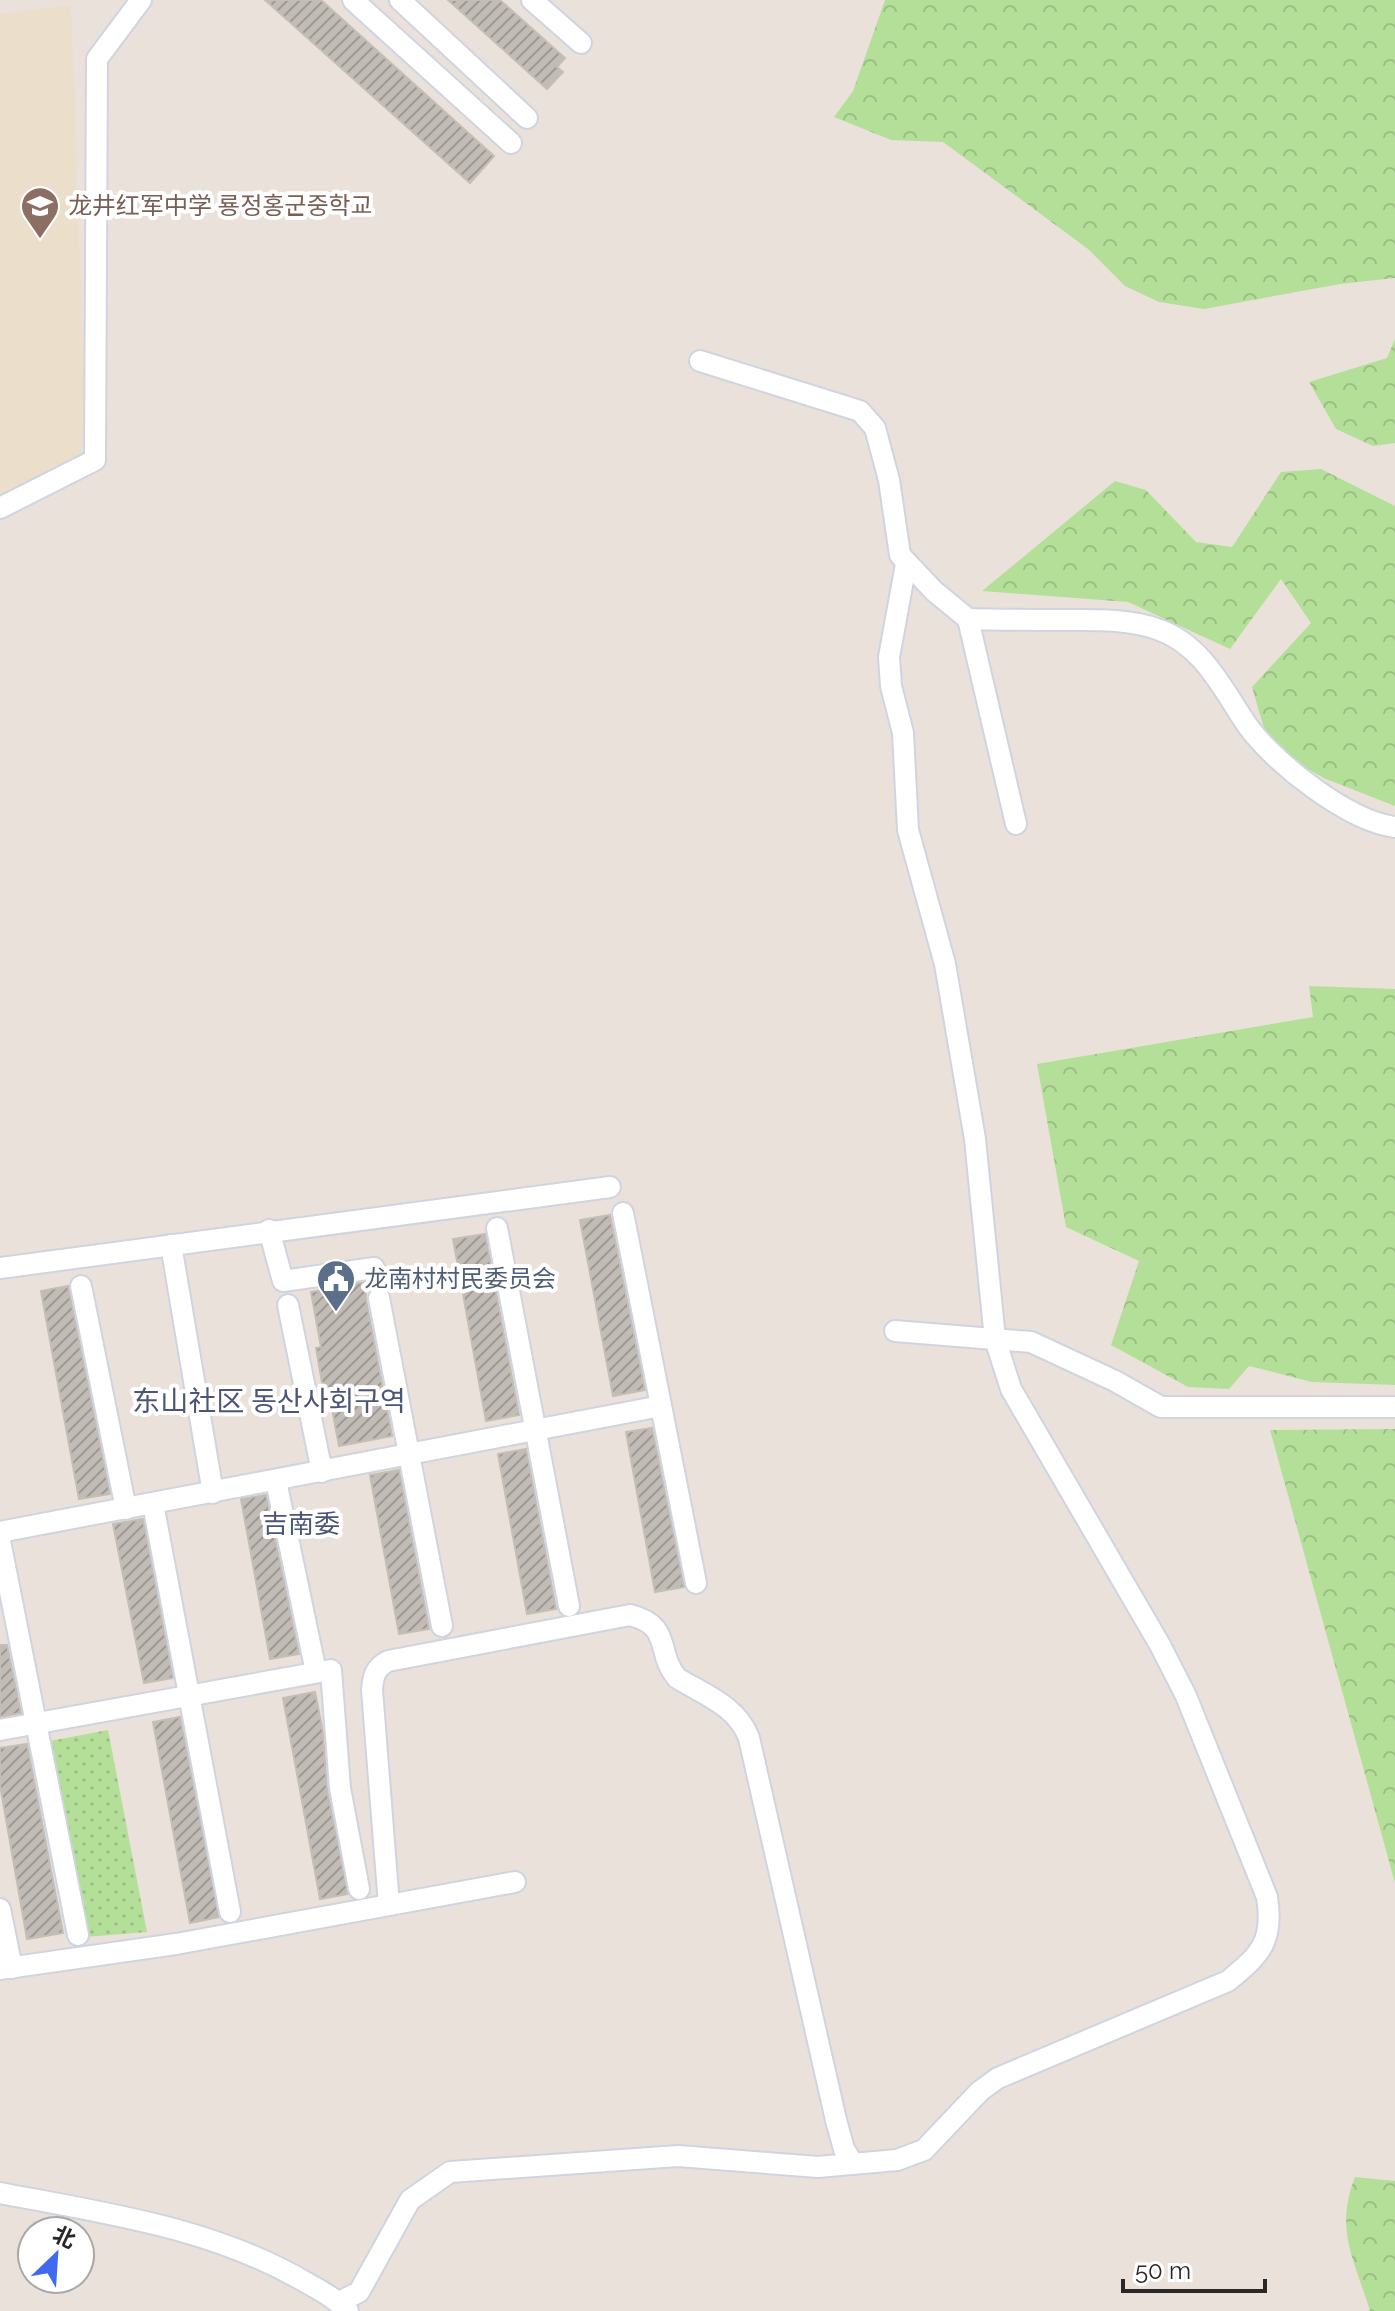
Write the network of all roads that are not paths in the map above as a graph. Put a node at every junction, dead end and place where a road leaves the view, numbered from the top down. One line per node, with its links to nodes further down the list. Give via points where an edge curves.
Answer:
1 (141, 0): 9 (street, via 97,59 95,460)
2 (400, 0): 6 (street)
3 (532, 0): 5 (street)
4 (358, 2): 7 (street)
5 (581, 43)
6 (527, 118)
7 (511, 143)
8 (700, 361): 10 (street, via 860,411 875,428)
9 (0, 508)
10 (906, 564): 11 (street); 25 (street, via 889,657 891,686 903,733 908,830 945,964 975,1139)
11 (968, 619): 12 (street); 13 (street, via 1112,620 1157,629 1185,644 1213,670 1273,756 1334,802)
12 (1016, 824)
13 (1395, 827)
14 (610, 1187): 17 (street)
15 (623, 1213): 26 (street)
16 (497, 1228): 28 (street)
17 (269, 1230): 18 (street); 20 (street, via 283,1281)
18 (171, 1245): 19 (street); 32 (street)
19 (0, 1268)
20 (374, 1268)
21 (81, 1286): 34 (street)
22 (379, 1298): 29 (street)
23 (288, 1305): 30 (street)
24 (895, 1331): 25 (street)
25 (995, 1339): 27 (street, via 1031,1342 1161,1407); 51 (street, via 1011,1389 1186,1696 1267,1897 1271,1922 1264,1947 1228,1981 998,2078 924,2150 897,2160)
26 (661, 1406): 28 (street); 37 (street)
27 (1395, 1407)
28 (536, 1431): 29 (street); 38 (street)
29 (409, 1454): 30 (street); 39 (street)
30 (322, 1472): 31 (street)
31 (276, 1481): 32 (street); 40 (street)
32 (213, 1493): 33 (street)
33 (153, 1504): 34 (street); 41 (street)
34 (126, 1509): 35 (street)
35 (0, 1532)
36 (0, 1541): 42 (street)
37 (696, 1583)
38 (569, 1606)
39 (442, 1626)
40 (316, 1672): 41 (street); 45 (street, via 331,1670 340,1788)
41 (189, 1696): 42 (street); 48 (street)
42 (36, 1724): 43 (street); 49 (street)
43 (0, 1730)
44 (515, 1882): 46 (street)
45 (359, 1889)
46 (389, 1905): 50 (street); 51 (street, via 372,1690 378,1666 630,1615 644,1619 662,1638 677,1678 734,1712 749,1738 836,2120)
47 (0, 1909): 50 (street)
48 (230, 1912)
49 (78, 1935)
50 (6, 1969)
51 (853, 2164): 53 (street, via 818,2167 678,2156 450,2172 410,2200 359,2292)
52 (0, 2193): 53 (street, via 161,2223 279,2266)
53 (343, 2306)

